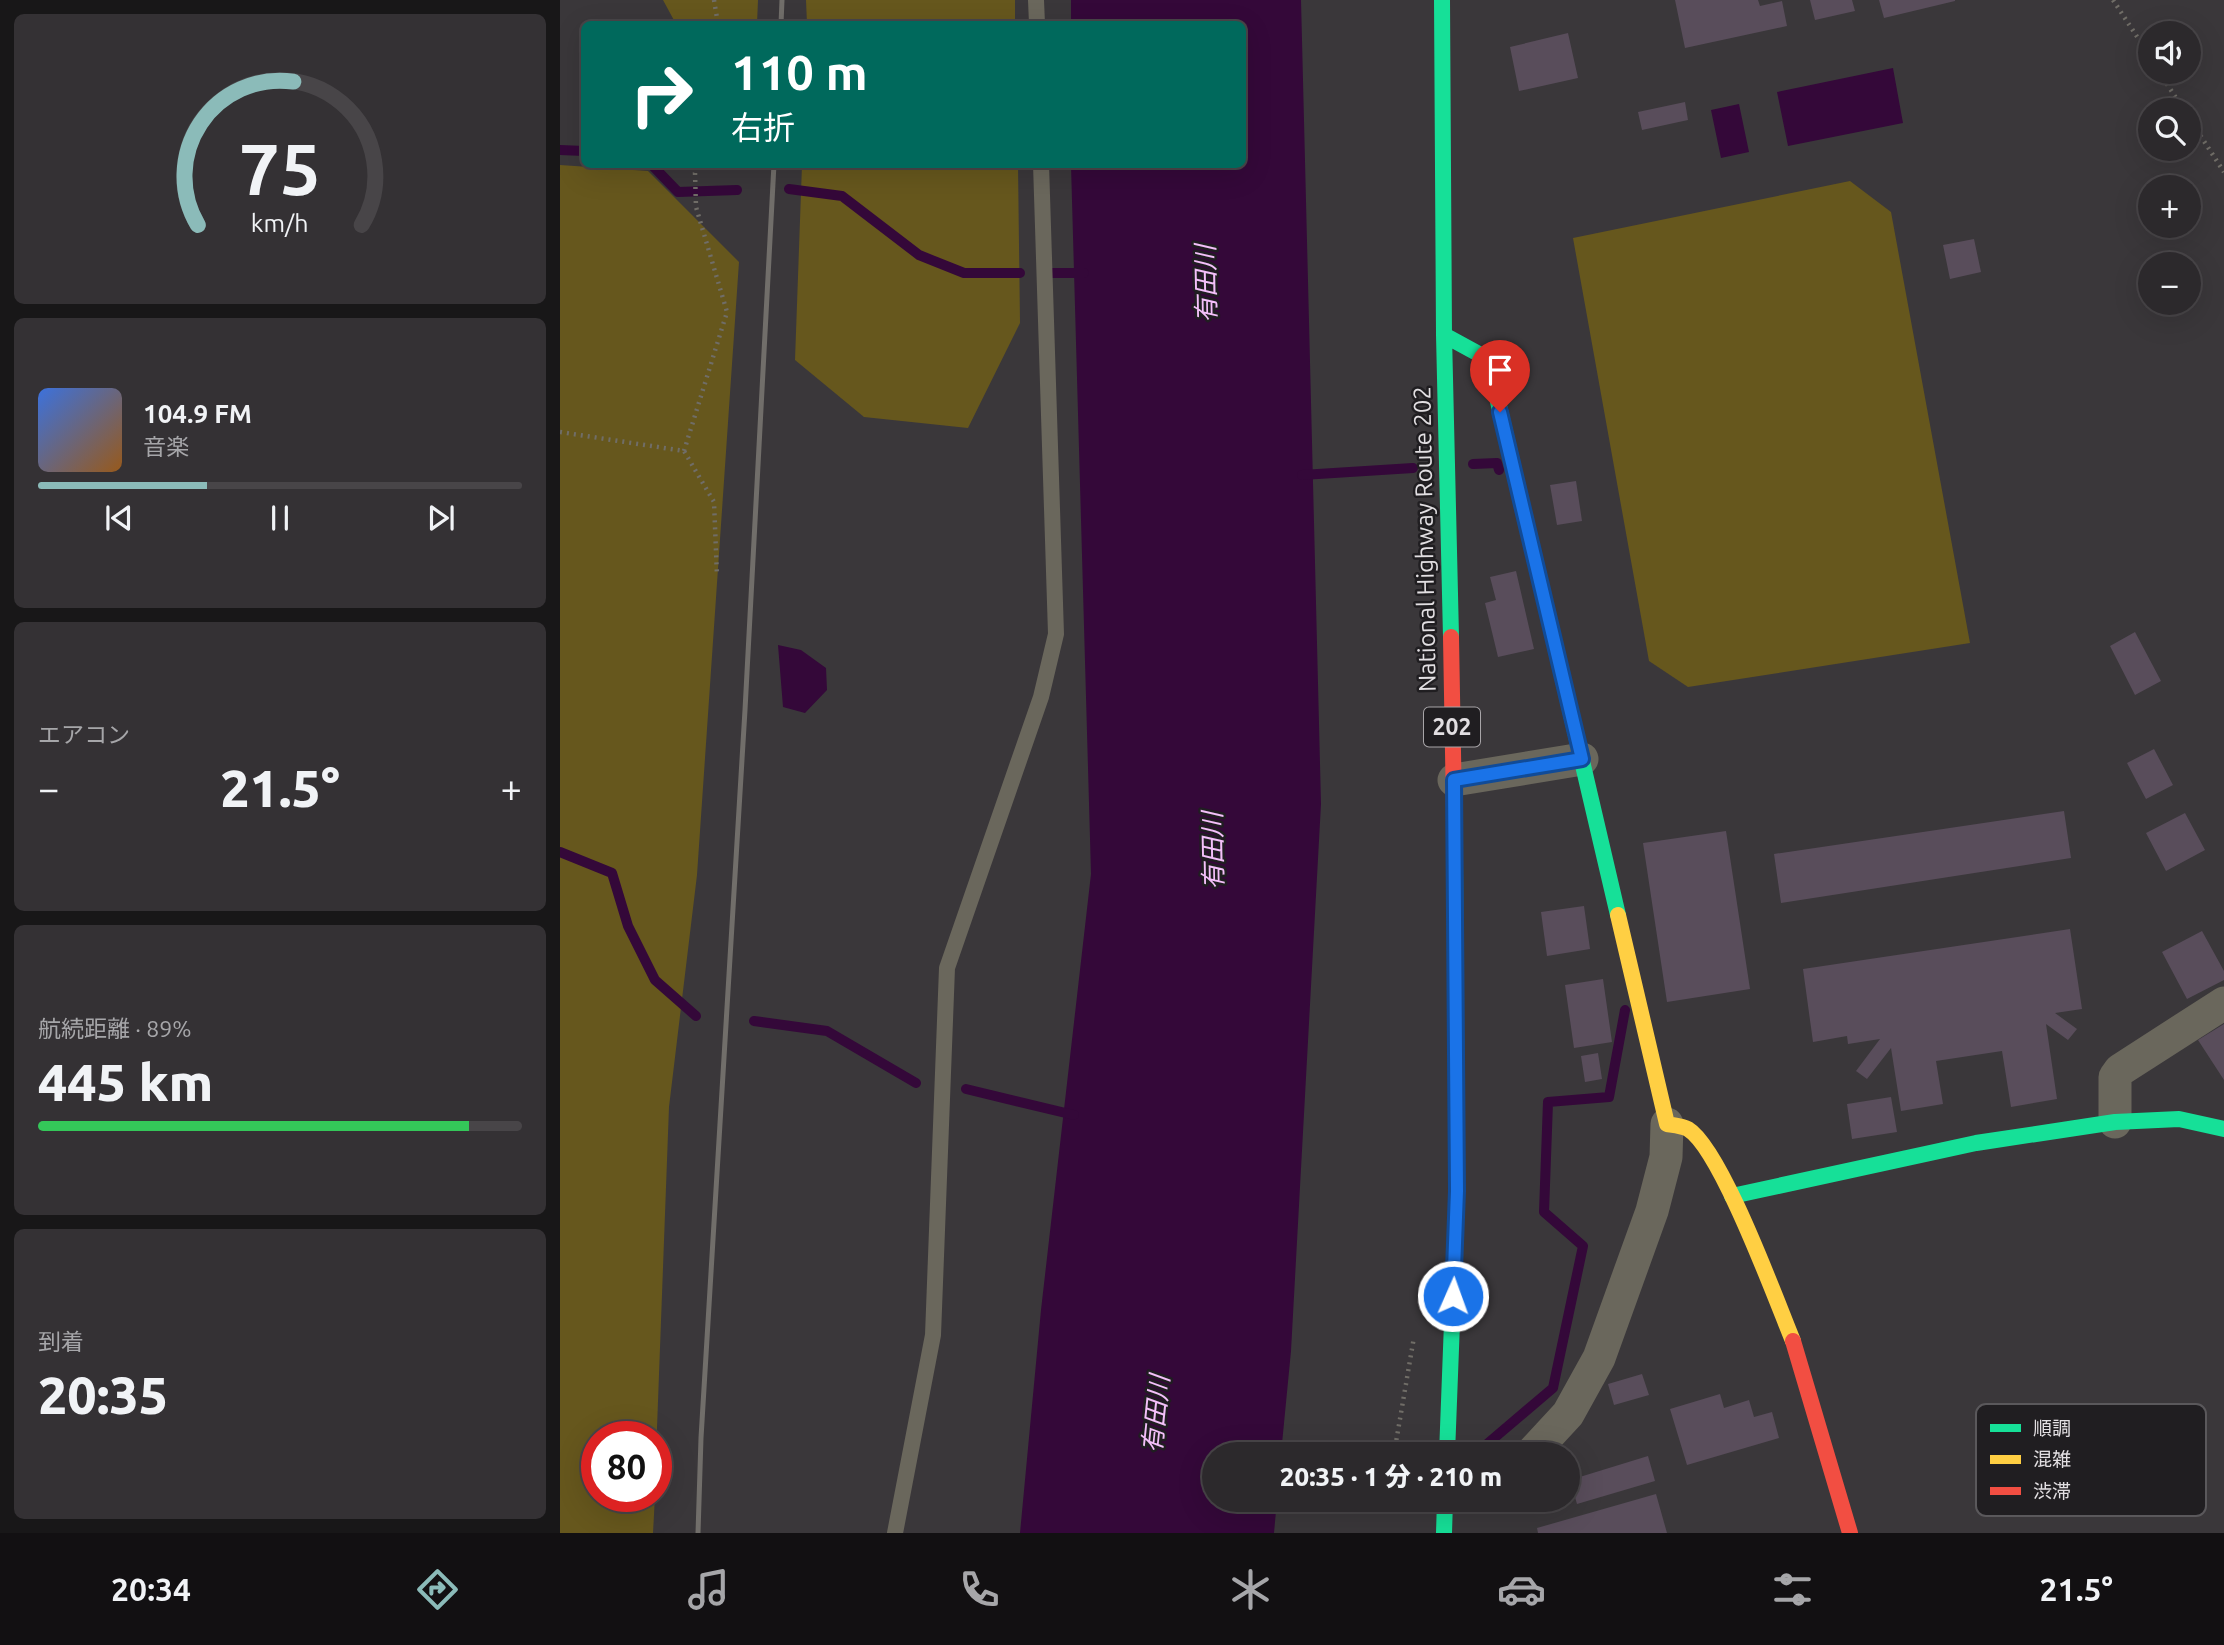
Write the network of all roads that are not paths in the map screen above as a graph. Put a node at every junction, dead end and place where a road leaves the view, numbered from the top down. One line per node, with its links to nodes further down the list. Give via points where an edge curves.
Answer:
1 (1036, 0): 3 (lane)
2 (1442, 0): 5 (main road, National Highway Route 202 / 202)
3 (1037, 21)
4 (1041, 168): 15 (lane, via 1056,634 1041,697 947,968 933,1335)
5 (1444, 335): 6 (main road, via 1488,359); 7 (main road, National Highway Route 202 / 202)
6 (1582, 759): 7 (street); 10 (main road)
7 (1454, 780): 13 (main road, National Highway Route 202 / 202, via 1457,1191)
8 (2224, 1003): 9 (street, via 2120,1070 2115,1077)
9 (2115, 1122): 11 (main road, via 2179,1119); 12 (main road, via 1976,1143)
10 (1667, 1124): 12 (main road, via 1688,1129 1710,1153); 14 (street, via 1665,1157 1652,1211 1599,1358 1568,1414)
11 (2224, 1129)
12 (1732, 1196): 16 (main road, via 1797,1350)
13 (1447, 1442)
14 (1542, 1442)
15 (895, 1533)
16 (1850, 1533)

